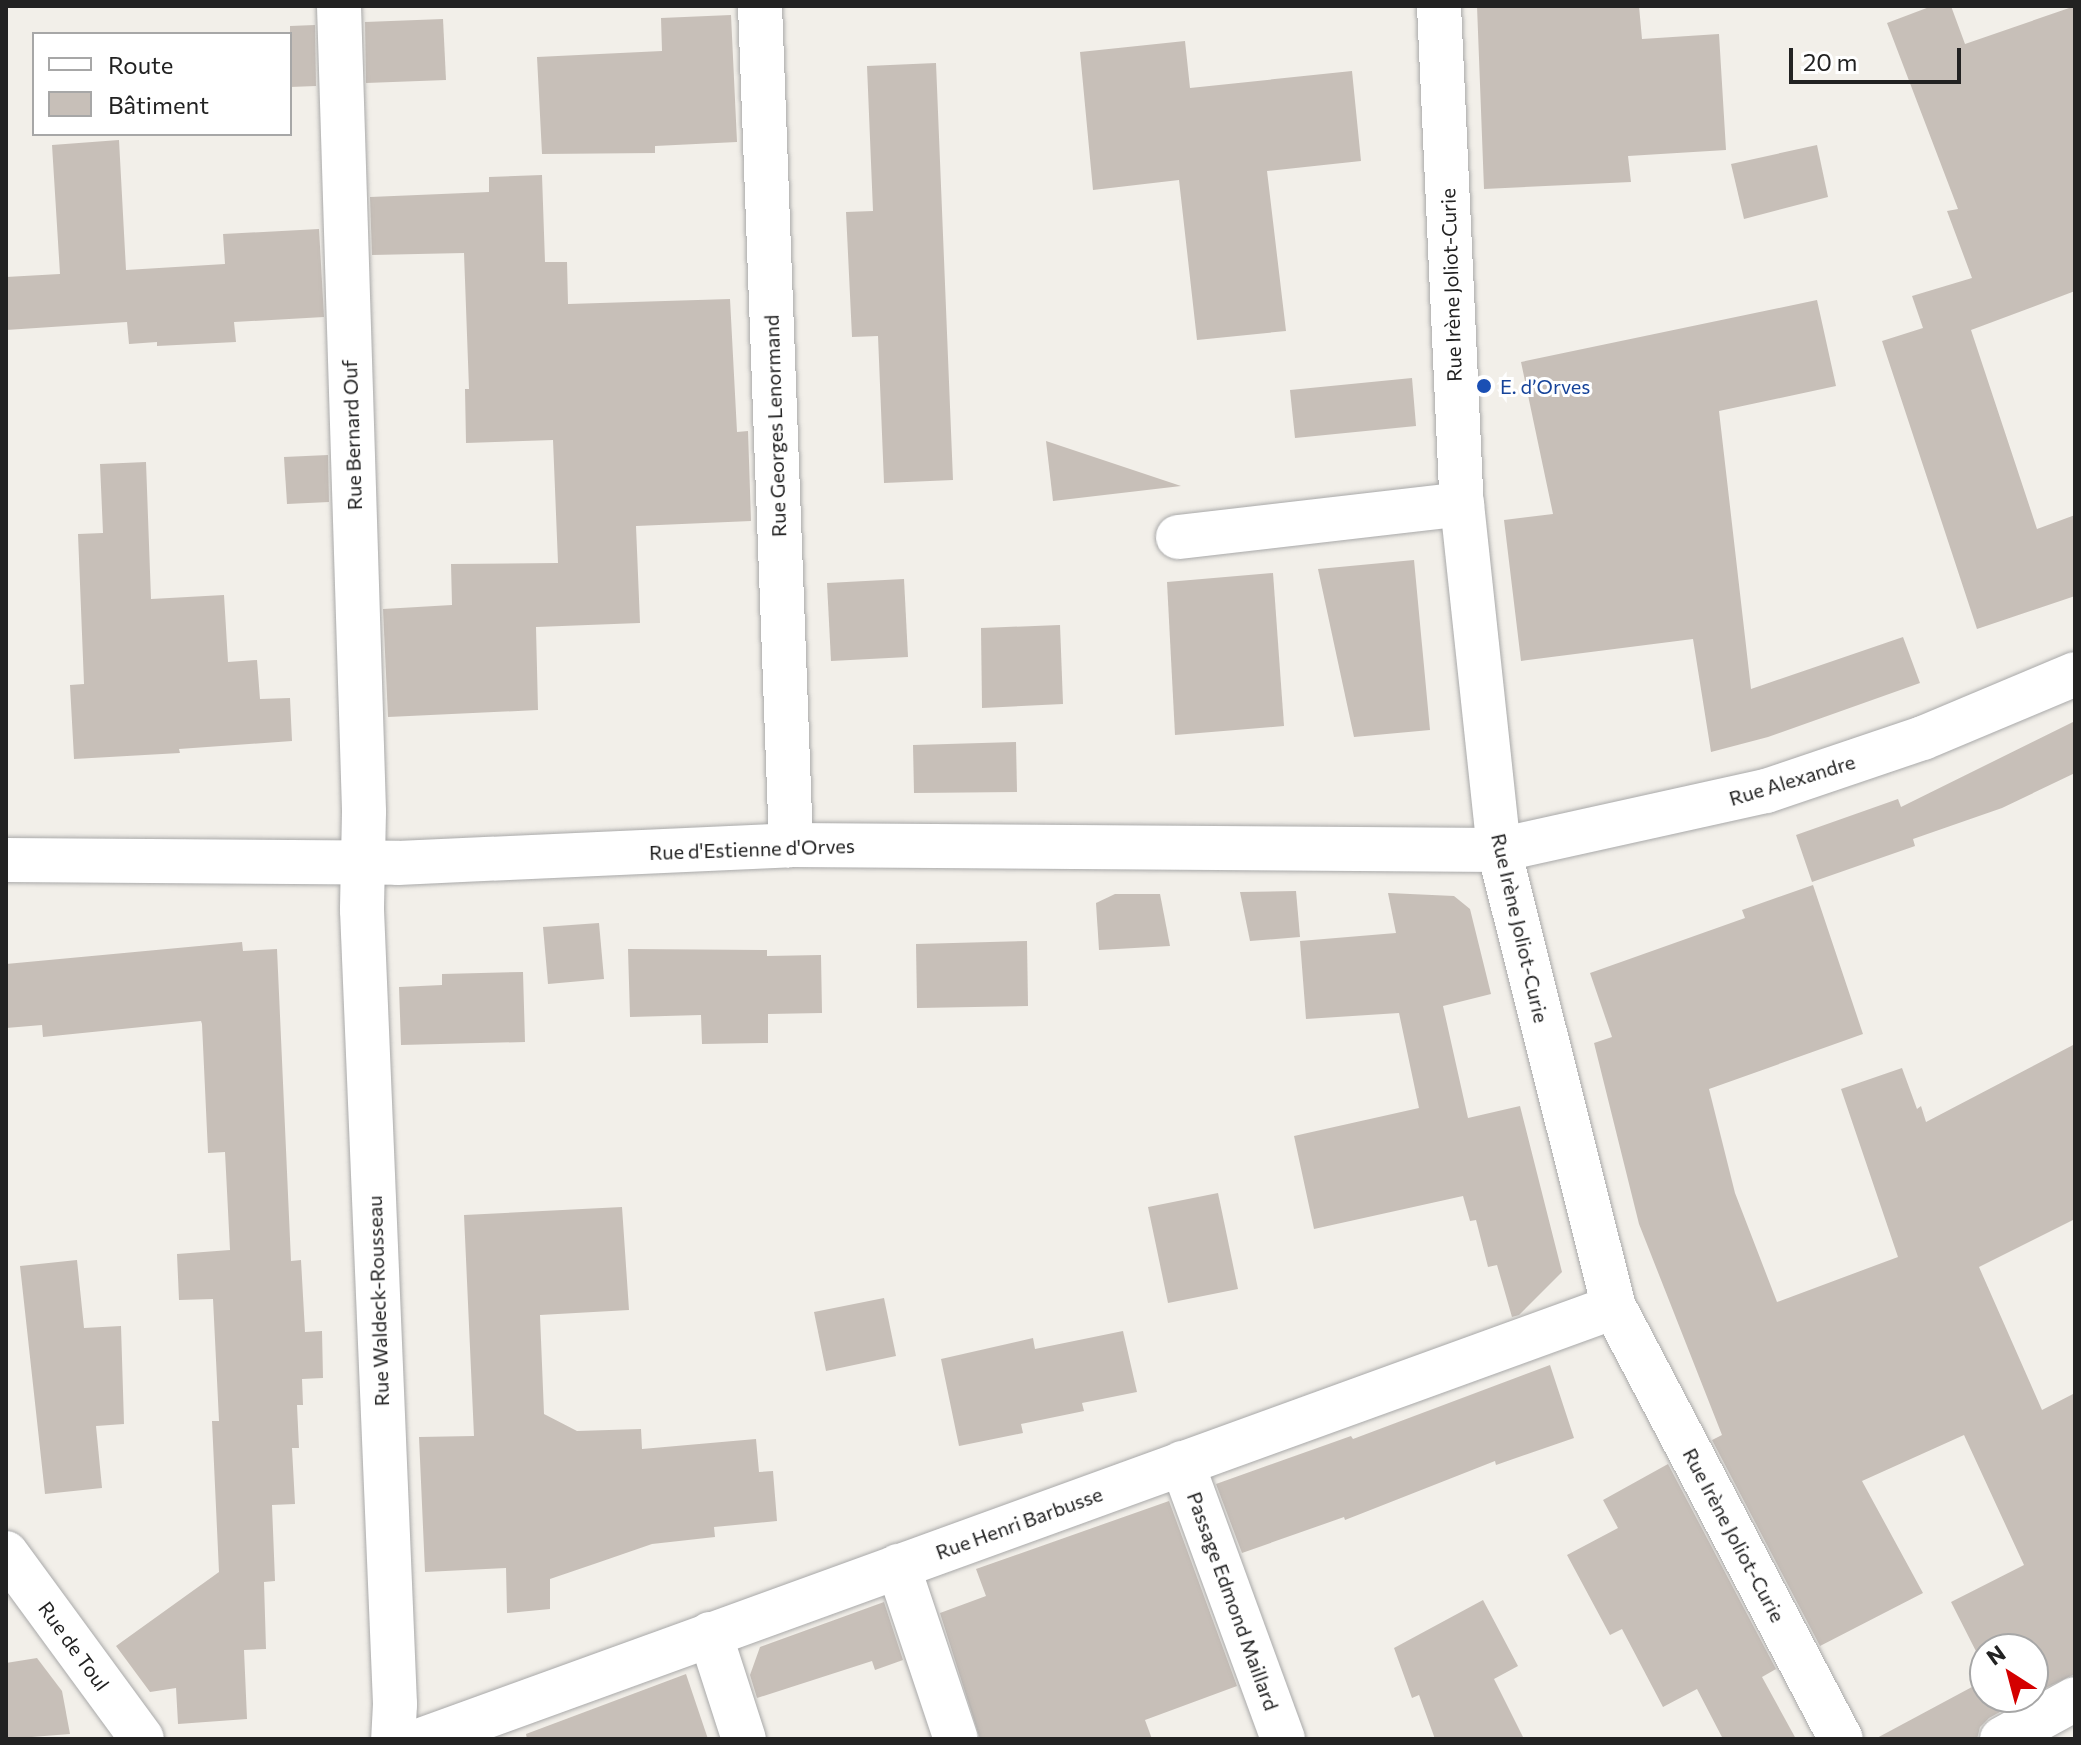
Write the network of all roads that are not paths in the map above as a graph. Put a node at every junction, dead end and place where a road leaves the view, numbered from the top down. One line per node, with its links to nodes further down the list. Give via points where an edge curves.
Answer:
1 (339, 6): 10 (street, Rue Bernard Ouf)
2 (760, 6): 7 (street, Rue Georges Lenormand)
3 (1439, 6): 4 (street, Rue Irène Joliot-Curie)
4 (1462, 504): 5 (street); 8 (street, Rue Irène Joliot-Curie)
5 (1178, 537)
6 (2075, 674): 8 (street, Rue Alexandre, via 1923,738 1766,791)
7 (791, 845): 8 (street, Rue d'Estienne d'Orves); 10 (street, Rue d'Estienne d'Orves)
8 (1499, 850): 11 (street, Rue Irène Joliot-Curie)
9 (6, 858): 10 (street, Rue d'Estienne d'Orves)
10 (362, 864): 18 (street, Rue Waldeck-Rousseau)
11 (1614, 1307): 12 (street, Rue Henri Barbusse); 23 (street, Rue Irène Joliot-Curie)
12 (1182, 1463): 14 (street, Rue Henri Barbusse); 22 (street, Passage Edmond Maillard)
13 (6, 1553): 17 (street, Rue de Toul)
14 (898, 1566): 15 (street, Rue Henri Barbusse); 21 (street)
15 (710, 1634): 19 (street, Rue Henri Barbusse); 20 (street)
16 (2075, 1699): 24 (street)
17 (142, 1739)
18 (393, 1739)
19 (424, 1739)
20 (744, 1739)
21 (956, 1739)
22 (1283, 1739)
23 (1841, 1739)
24 (2002, 1739)

